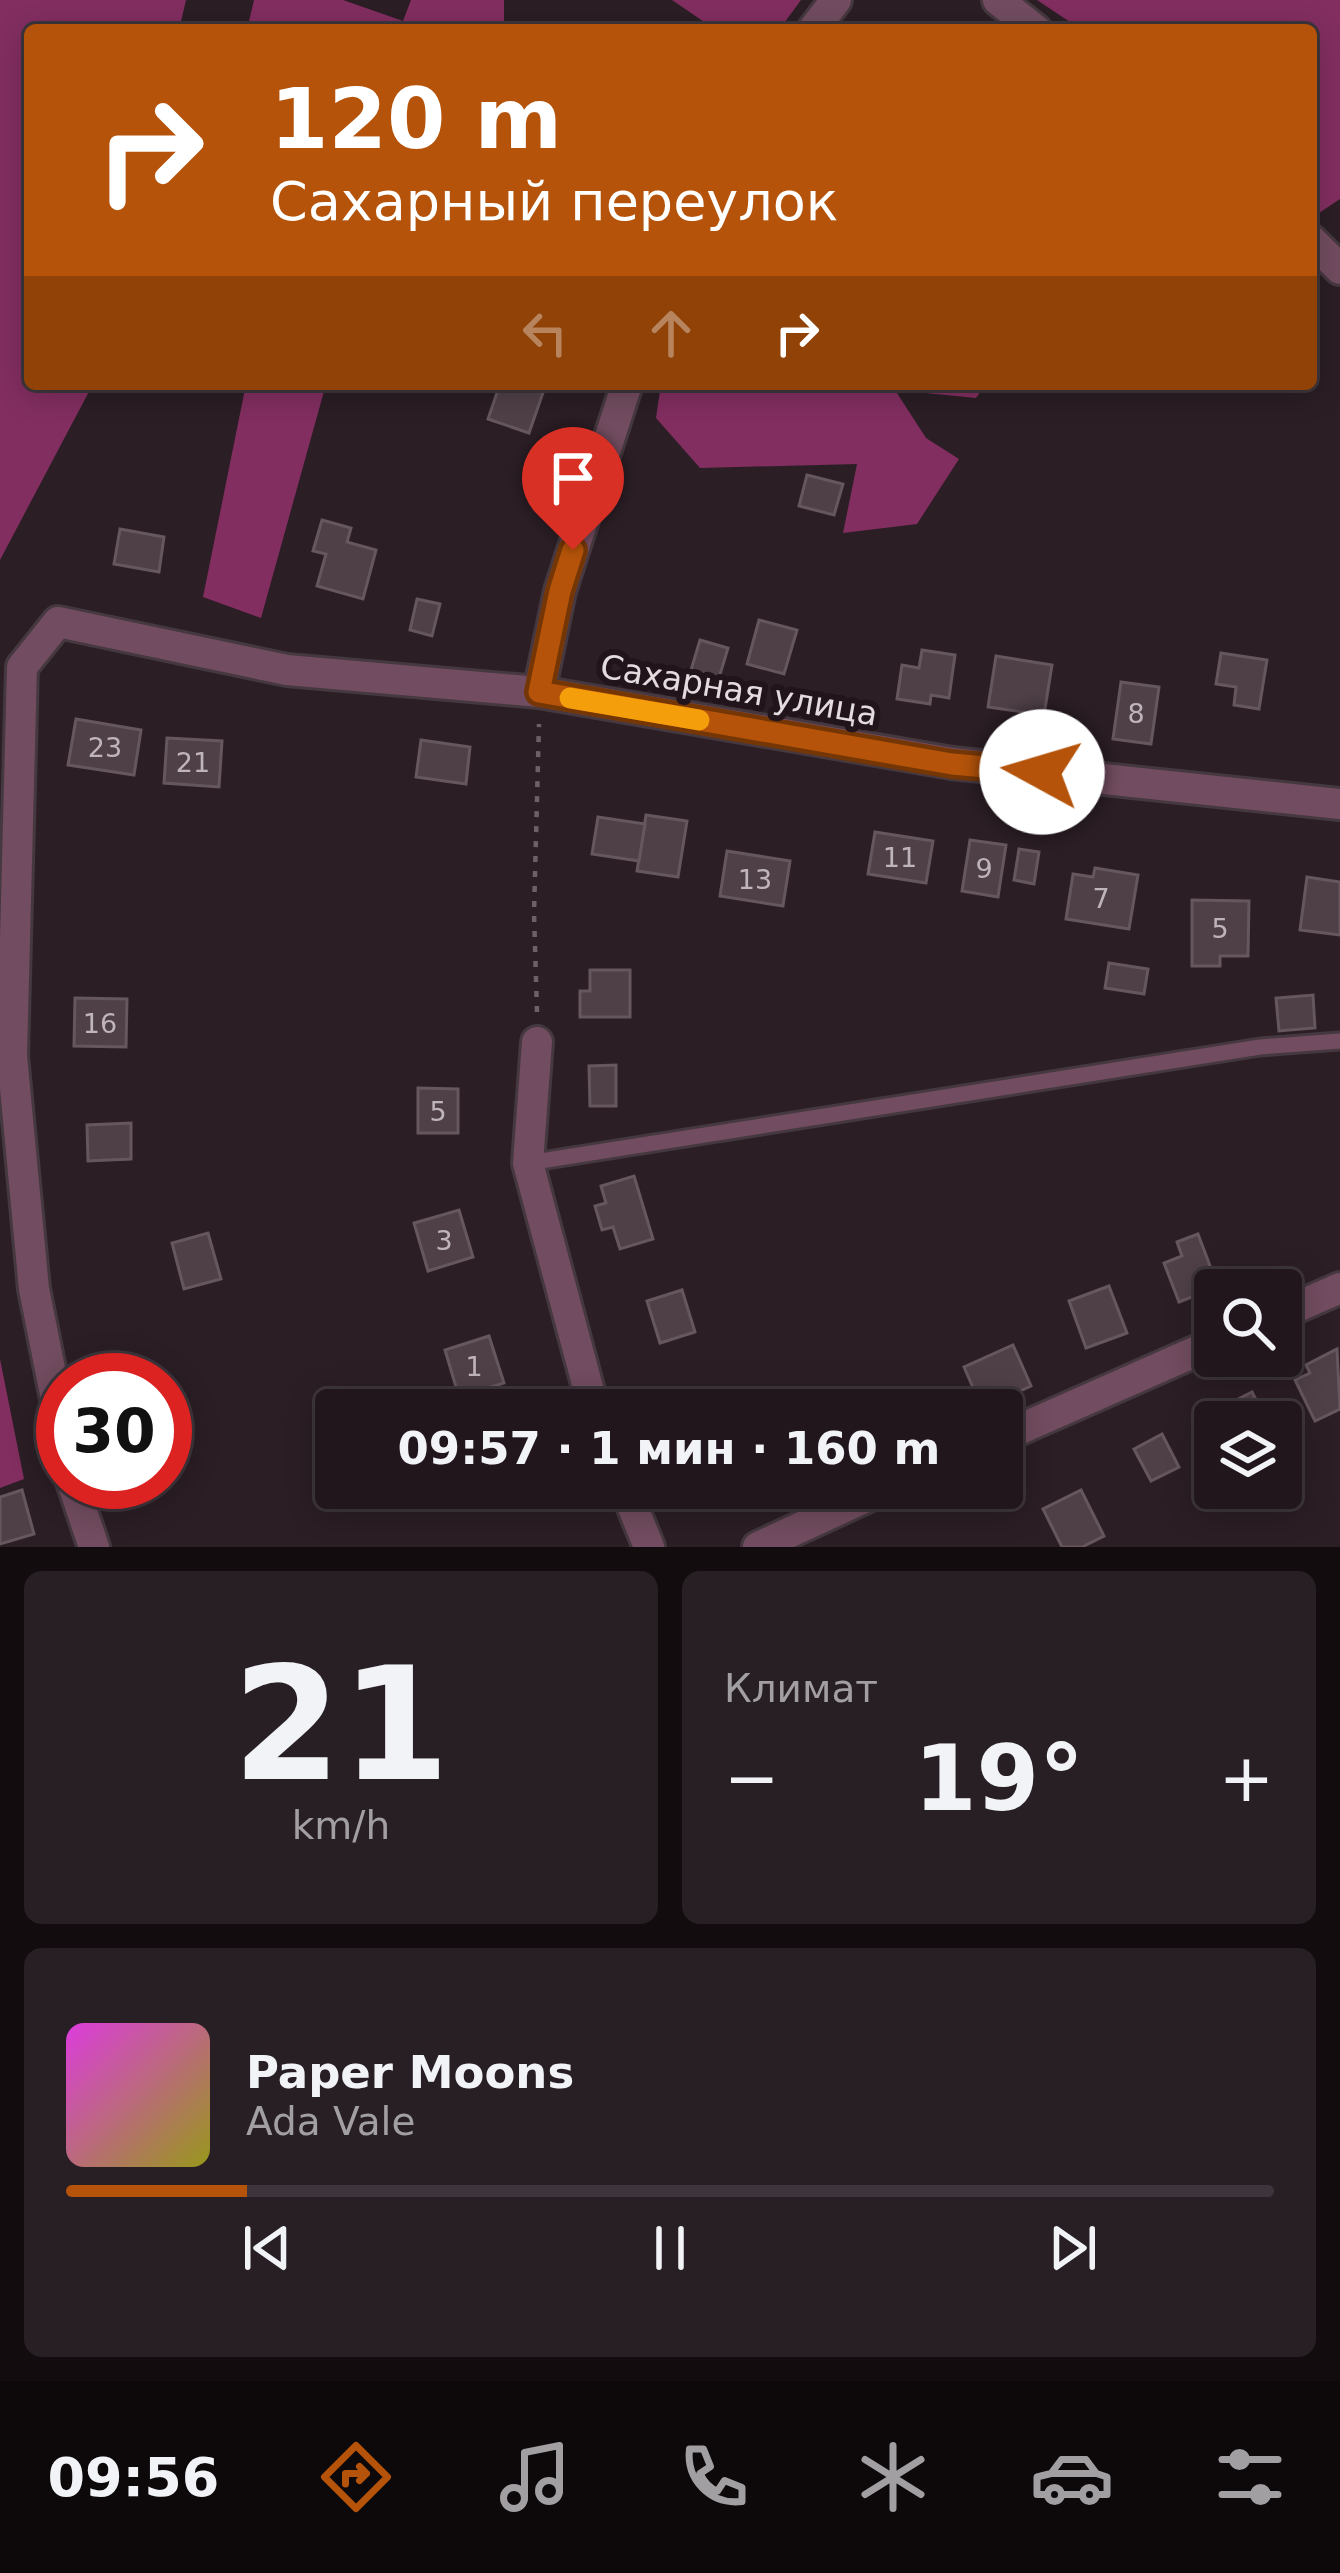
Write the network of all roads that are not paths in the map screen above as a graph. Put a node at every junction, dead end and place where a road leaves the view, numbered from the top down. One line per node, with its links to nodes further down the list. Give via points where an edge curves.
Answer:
1 (836, 0): 3 (street)
2 (998, 0): 4 (street)
3 (818, 24)
4 (1028, 24)
5 (1317, 246): 6 (street)
6 (1340, 269)
7 (625, 390): 8 (street, via 560,591)
8 (539, 692): 9 (street, Сахарная улица, via 952,764); 16 (street, Сахарная улица, via 287,670 58,622 22,667 12,1056)
9 (1340, 804)
10 (1340, 1041): 12 (lane)
11 (538, 1042): 12 (street)
12 (528, 1163): 17 (street)
13 (1340, 1288): 14 (street)
14 (1302, 1305)
15 (1194, 1352): 18 (street)
16 (47, 1353)
17 (588, 1389)
18 (1023, 1428)
19 (81, 1509): 22 (street)
20 (634, 1509): 23 (street)
21 (840, 1509): 24 (street)
22 (94, 1547)
23 (650, 1547)
24 (758, 1547)

